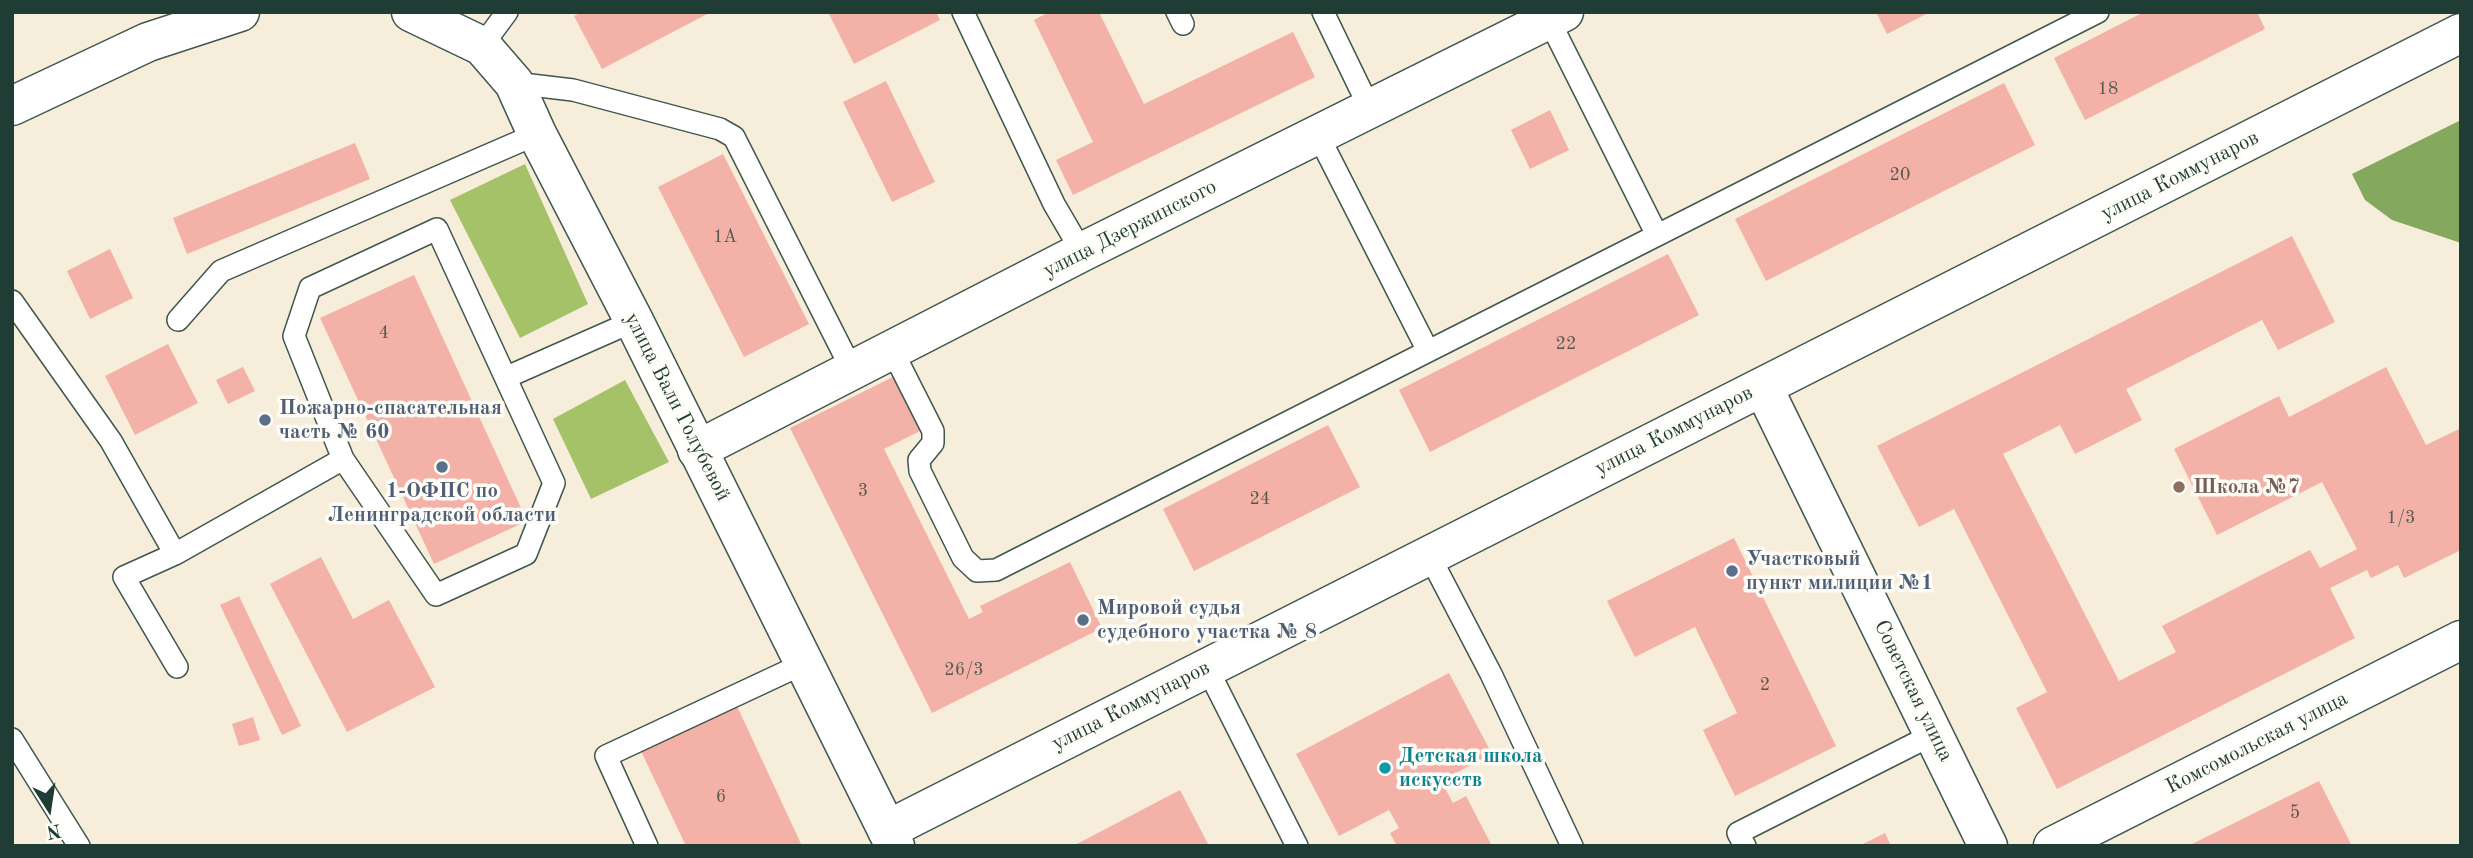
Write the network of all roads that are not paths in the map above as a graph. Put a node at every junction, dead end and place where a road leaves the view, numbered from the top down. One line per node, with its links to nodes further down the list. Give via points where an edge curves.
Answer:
1 (240, 12): 11 (street, via 148,42)
2 (411, 12): 9 (street, улица Вали Голубевой)
3 (507, 12): 9 (lane)
4 (964, 12): 16 (lane, via 1054,204)
5 (1324, 12): 12 (lane)
6 (2098, 12): 15 (lane)
7 (1557, 16): 12 (street, улица Дзержинского); 15 (lane)
8 (2461, 33): 24 (street, улица Коммунаров)
9 (482, 46): 10 (street, улица Вали Голубевой)
10 (514, 83): 13 (street, улица Вали Голубевой); 22 (lane, via 573,90 720,129 734,137)
11 (12, 106)
12 (1370, 109): 14 (street, улица Дзержинского)
13 (537, 134): 18 (lane, via 221,271); 19 (street, улица Вали Голубевой)
14 (1318, 135): 16 (street, улица Дзержинского); 21 (lane)
15 (1657, 235): 21 (lane)
16 (1082, 252): 20 (street, улица Дзержинского)
17 (12, 301): 27 (lane, via 111,441)
18 (178, 320)
19 (634, 320): 23 (lane); 25 (street, улица Вали Голубевой)
20 (892, 350): 21 (lane, via 933,431 933,443 919,460 920,471 963,558 977,571 996,570); 22 (street, улица Дзержинского)
21 (1428, 352)
22 (852, 370): 25 (street, улица Дзержинского)
23 (507, 377): 26 (lane, via 554,483 526,554 436,595); 26 (lane, via 437,229 310,288 294,335)
24 (1763, 387): 28 (street, улица Коммунаров); 33 (street, Советская улица)
25 (697, 450): 30 (street, улица Вали Голубевой)
26 (343, 459): 27 (lane)
27 (175, 554): 31 (lane, via 124,577)
28 (1429, 555): 32 (street, улица Коммунаров); 39 (lane)
29 (2461, 640): 42 (street, Комсомольская улица)
30 (805, 663): 35 (street, улица Вали Голубевой); 37 (lane, via 606,756)
31 (177, 667)
32 (1207, 668): 35 (street, улица Коммунаров); 38 (lane)
33 (1934, 734): 40 (lane, via 1738,832); 41 (street, Советская улица)
34 (12, 739): 36 (lane)
35 (891, 838)
36 (79, 846)
37 (647, 846)
38 (1297, 846)
39 (1572, 846)
40 (1745, 846)
41 (1988, 846)
42 (2053, 846)

